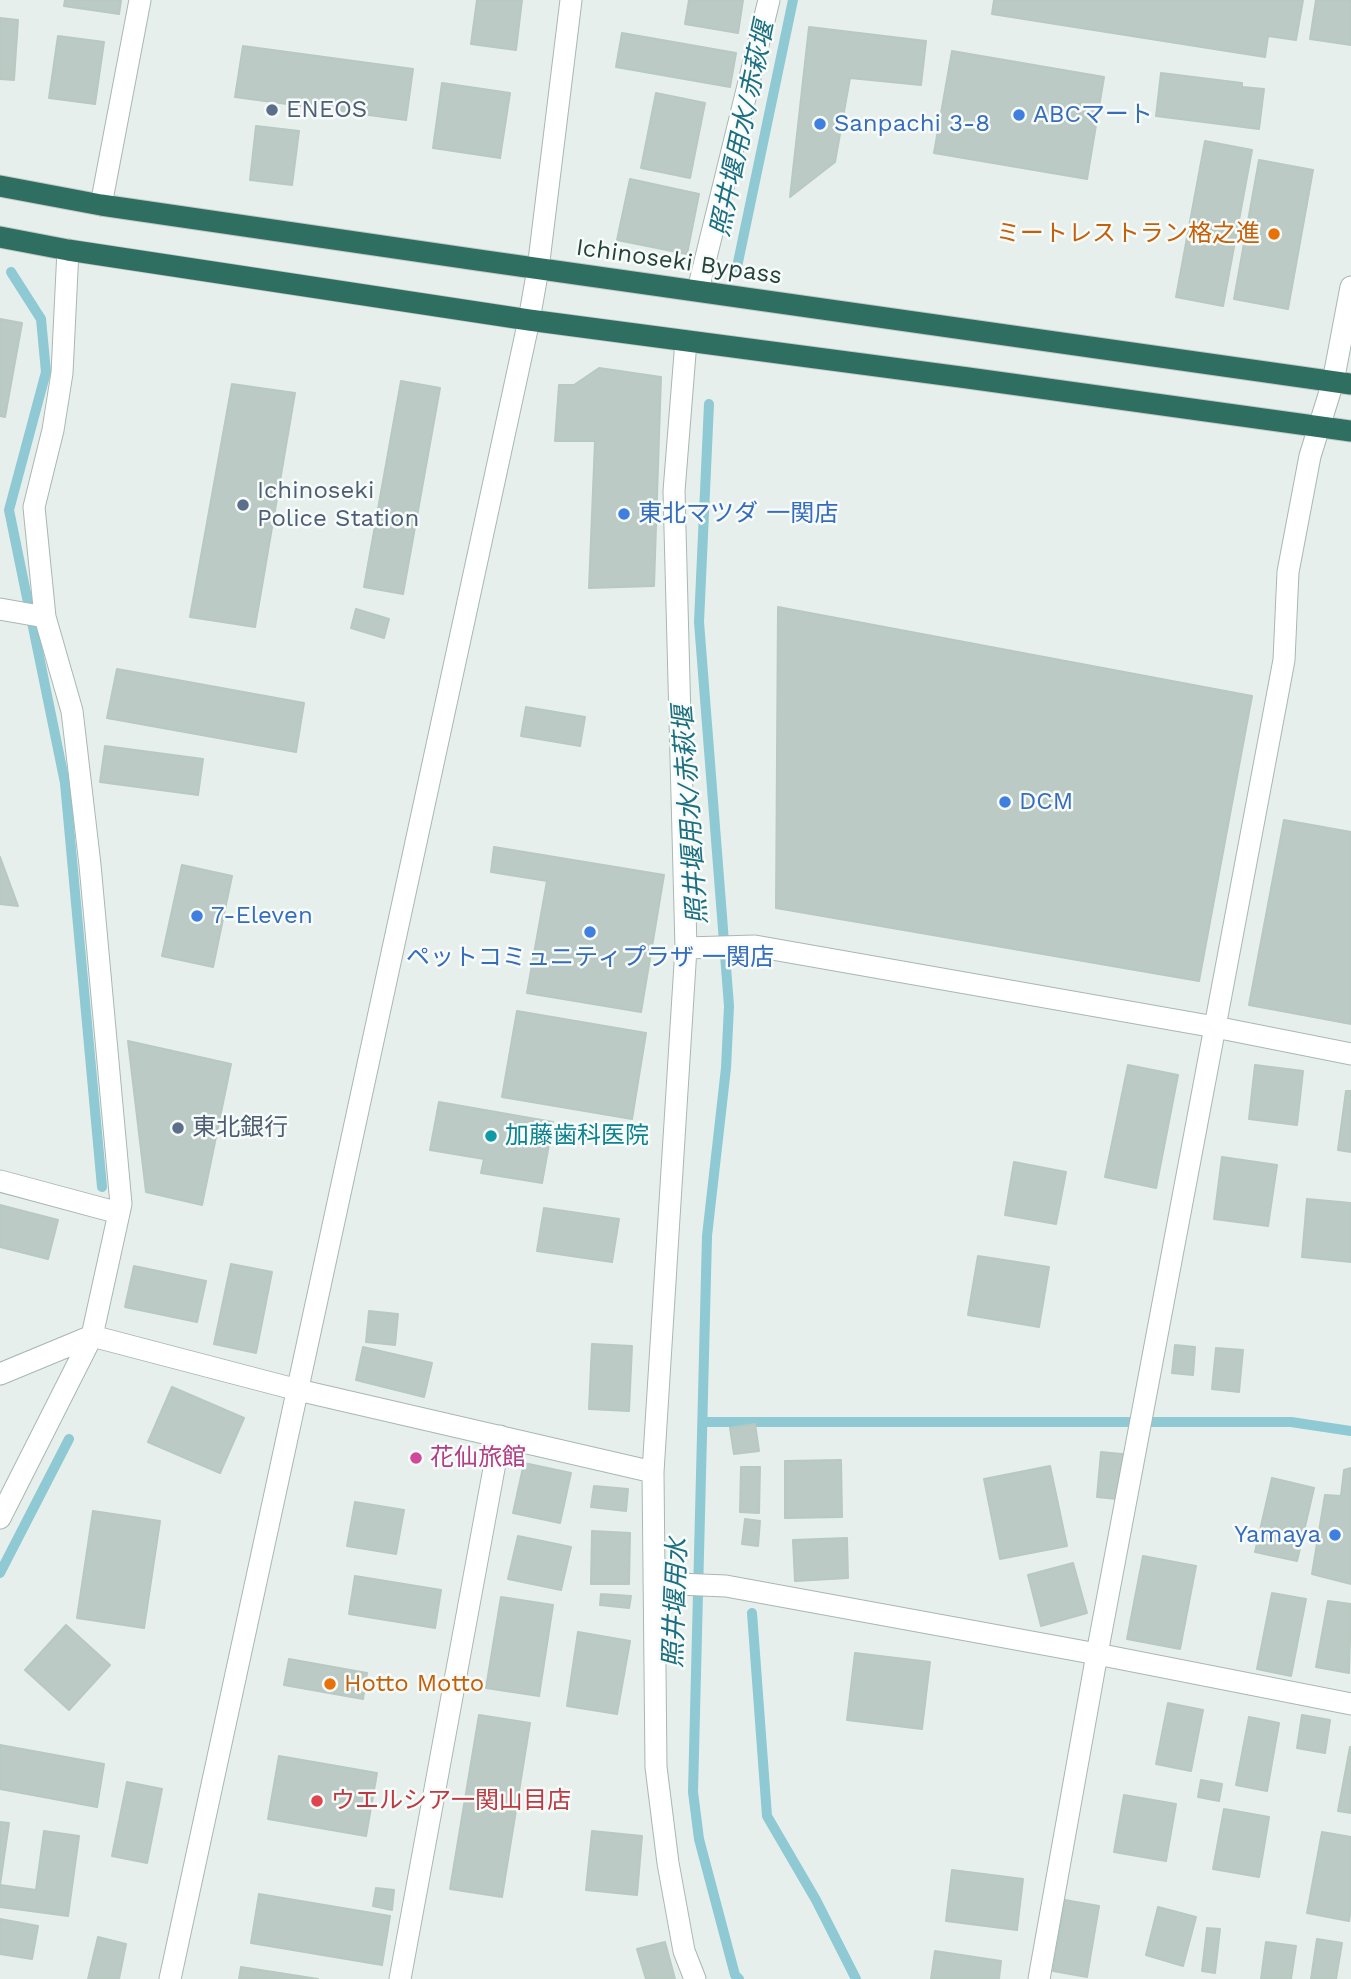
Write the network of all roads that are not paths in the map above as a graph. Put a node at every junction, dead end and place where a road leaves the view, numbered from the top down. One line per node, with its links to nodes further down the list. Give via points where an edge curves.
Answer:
1 (140, 0): 5 (street)
2 (571, 0): 8 (street)
3 (769, 0): 10 (street)
4 (0, 186): 5 (highway, Ichinoseki Bypass)
5 (101, 205): 8 (highway, Ichinoseki Bypass)
6 (0, 237): 7 (highway)
7 (68, 250): 11 (highway); 17 (street, via 62,373 34,507)
8 (538, 269): 10 (highway, Ichinoseki Bypass); 11 (street)
9 (1351, 287): 13 (street)
10 (698, 290): 13 (highway, Ichinoseki Bypass)
11 (529, 320): 12 (highway); 25 (street)
12 (686, 341): 14 (highway); 18 (street, via 674,491)
13 (1342, 383): 14 (street)
14 (1319, 427): 15 (highway); 19 (street, via 1288,572 1284,660)
15 (1351, 431)
16 (0, 609): 17 (street)
17 (45, 617): 22 (street, via 72,711 90,865)
18 (686, 948): 19 (street, via 755,946); 27 (street)
19 (1215, 1027): 20 (street); 30 (street)
20 (1351, 1054)
21 (0, 1181): 22 (street)
22 (119, 1213): 23 (street)
23 (92, 1336): 24 (street); 25 (street); 28 (street)
24 (0, 1374)
25 (298, 1390): 26 (street); 32 (street)
26 (500, 1436): 27 (street); 33 (street)
27 (653, 1472): 29 (street)
28 (0, 1518)
29 (654, 1583): 30 (street, via 726,1586); 34 (street, via 656,1766 684,1951)
30 (1097, 1654): 31 (street); 35 (street)
31 (1351, 1704)
32 (170, 1979)
33 (400, 1979)
34 (695, 1979)
35 (1039, 1979)

